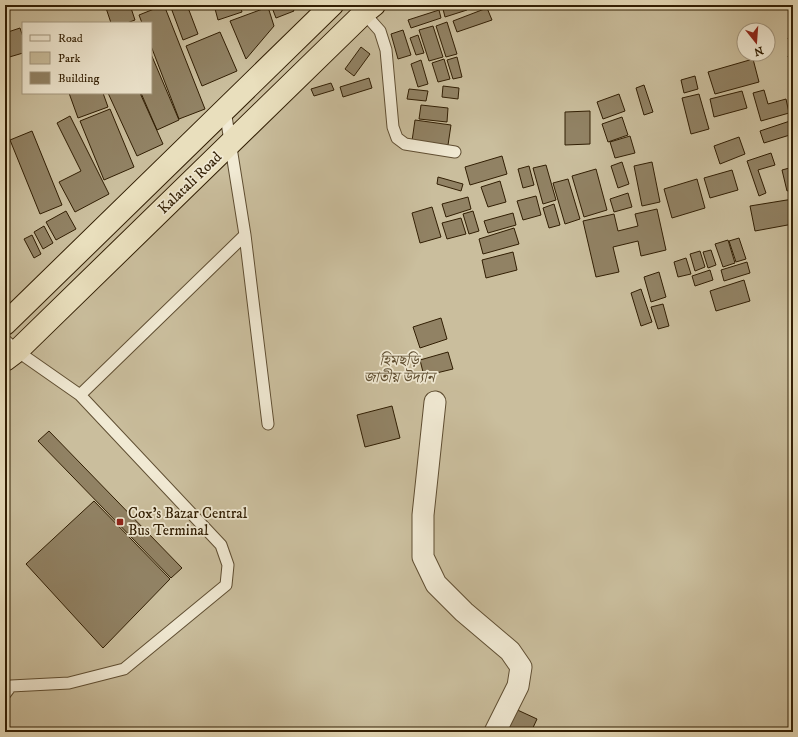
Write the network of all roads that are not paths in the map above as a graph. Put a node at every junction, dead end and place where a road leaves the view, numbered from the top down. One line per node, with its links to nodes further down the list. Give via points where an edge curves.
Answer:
1 (332, 5): 3 (highway, Kalatali Road)
2 (369, 9): 4 (highway, Kalatali Road); 5 (lane, via 386,50 393,127 397,138 405,144)
3 (225, 110): 4 (lane); 7 (highway, Kalatali Road)
4 (230, 144): 6 (lane); 8 (highway, Kalatali Road)
5 (455, 152)
6 (245, 235): 9 (lane); 11 (lane)
7 (5, 324)
8 (9, 350): 9 (lane)
9 (80, 395): 12 (lane, via 221,544 228,565 226,585 124,669 69,683 10,686)
10 (435, 402): 13 (street, via 423,515 424,557 436,584 510,651 521,667 518,686)
11 (268, 424)
12 (5, 694)
13 (496, 732)

